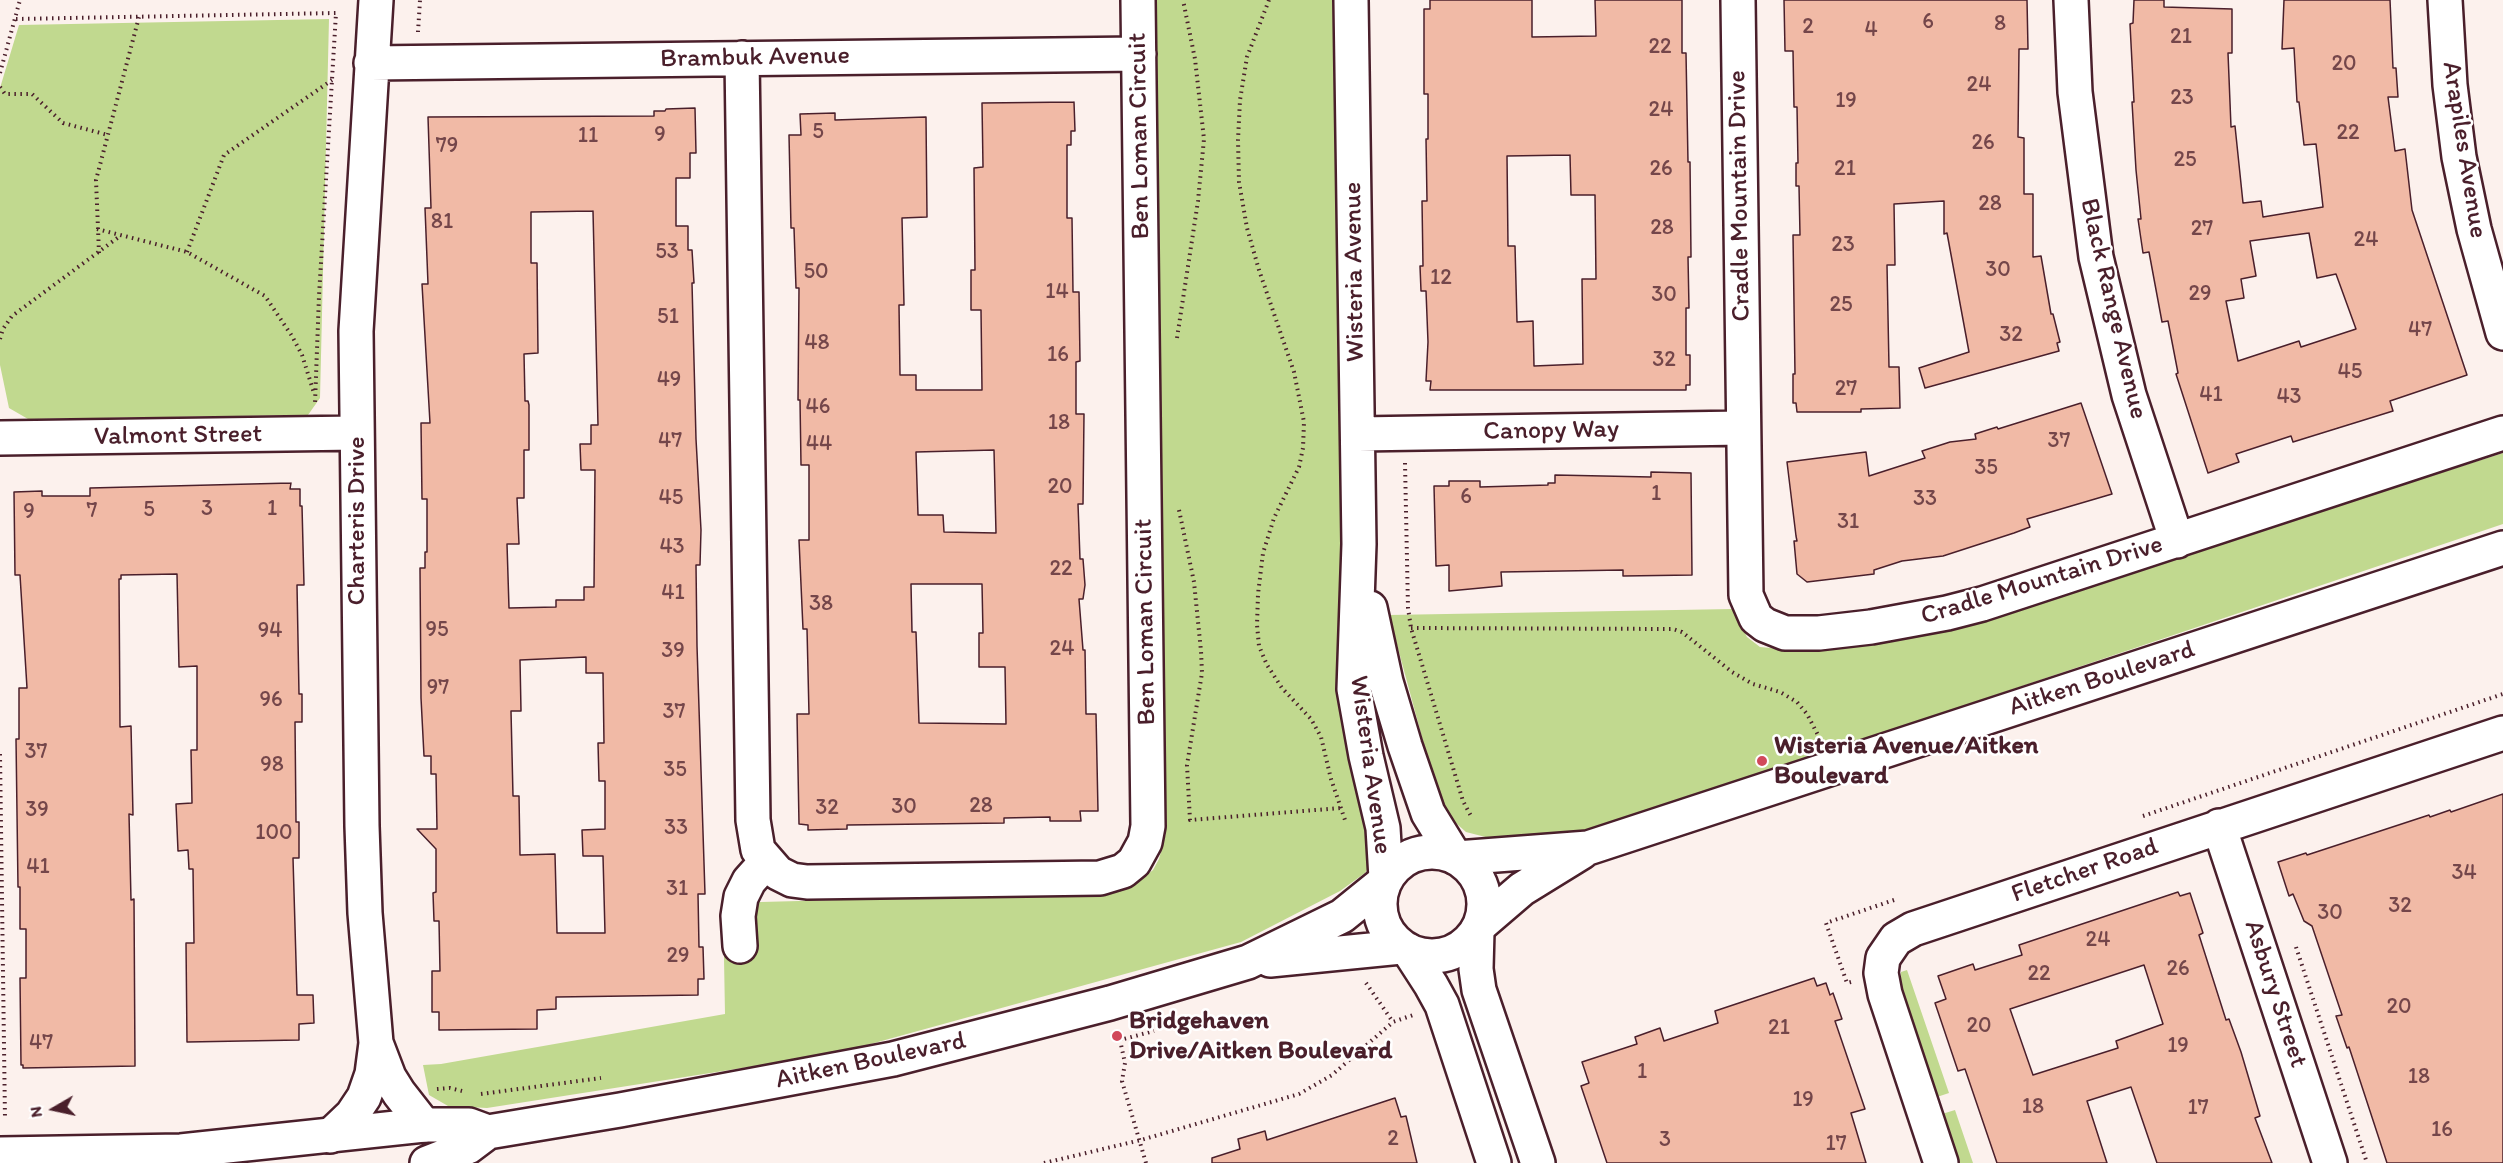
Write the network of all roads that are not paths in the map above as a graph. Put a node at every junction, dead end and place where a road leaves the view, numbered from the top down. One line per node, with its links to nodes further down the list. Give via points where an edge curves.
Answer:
1 (376, 0): 9 (street, Charteris Drive)
2 (1138, 0): 7 (street, Ben Loman Circuit)
3 (1351, 0): 13 (street, Wisteria Avenue)
4 (1738, 0): 11 (street, Cradle Mountain Drive)
5 (2071, 0): 16 (street, Black Range Avenue, via 2075,92 2096,257 2129,395)
6 (2445, 0): 10 (street, Arapiles Avenue, via 2459,157)
7 (1139, 54): 8 (street, Brambuk Avenue); 25 (street, Ben Loman Circuit, via 1148,826 1141,852 1123,871 1100,878 807,882 778,873)
8 (742, 58): 9 (street, Brambuk Avenue); 25 (street, via 753,820 758,850)
9 (371, 63): 12 (street, Charteris Drive, via 356,331)
10 (2503, 333)
11 (1743, 428): 13 (street, Canopy Way); 16 (street, Cradle Mountain Drive, via 1746,595 1756,618 1785,633 1871,627 1947,613)
12 (357, 433): 15 (street, Valmont Street); 31 (street, Charteris Drive, via 362,826)
13 (1358, 434): 17 (street, Wisteria Avenue)
14 (2503, 434): 16 (street, Cradle Mountain Drive)
15 (0, 438)
16 (2177, 541)
17 (1359, 544): 24 (street, Wisteria Avenue, via 1386,682 1428,813); 26 (street, Wisteria Avenue, via 1354,689 1383,828)
18 (2503, 548): 20 (street, Aitken Boulevard)
19 (2503, 556): 20 (street, Aitken Boulevard)
20 (2444, 567): 23 (street, Aitken Boulevard)
21 (2503, 733): 22 (street, Fletcher Road)
22 (2219, 826): 39 (street, Fletcher Road, via 1913,929 1888,947 1881,974 1884,994); 40 (street, Asbury Street)
23 (1588, 848): 24 (street, Aitken Boulevard); 27 (street, Aitken Boulevard, via 1522,889)
24 (1456, 857): 26 (street, via 1440,852 1409,856); 27 (street, via 1479,880 1484,910)
25 (766, 861): 28 (street, via 741,897)
26 (1385, 880): 29 (street, via 1380,896 1383,924); 30 (street, Aitken Boulevard, via 1342,915)
27 (1478, 928): 29 (street, via 1454,952 1423,956); 38 (street, via 1479,990)
28 (740, 946)
29 (1405, 949): 30 (street, Aitken Boulevard); 37 (street, via 1442,1005)
30 (1248, 962): 33 (street, Aitken Boulevard, via 893,1059)
31 (376, 1043): 32 (street, via 389,1077); 34 (street, via 364,1097)
32 (424, 1125): 33 (street, Aitken Boulevard, via 469,1125); 34 (street, Aitken Boulevard)
33 (488, 1131): 36 (street, Aitken Boulevard, via 468,1147)
34 (330, 1136): 35 (street, Aitken Boulevard, via 182,1151)
35 (0, 1154)
36 (427, 1163)
37 (1494, 1163)
38 (1538, 1163)
39 (1941, 1163)
40 (2330, 1163)

